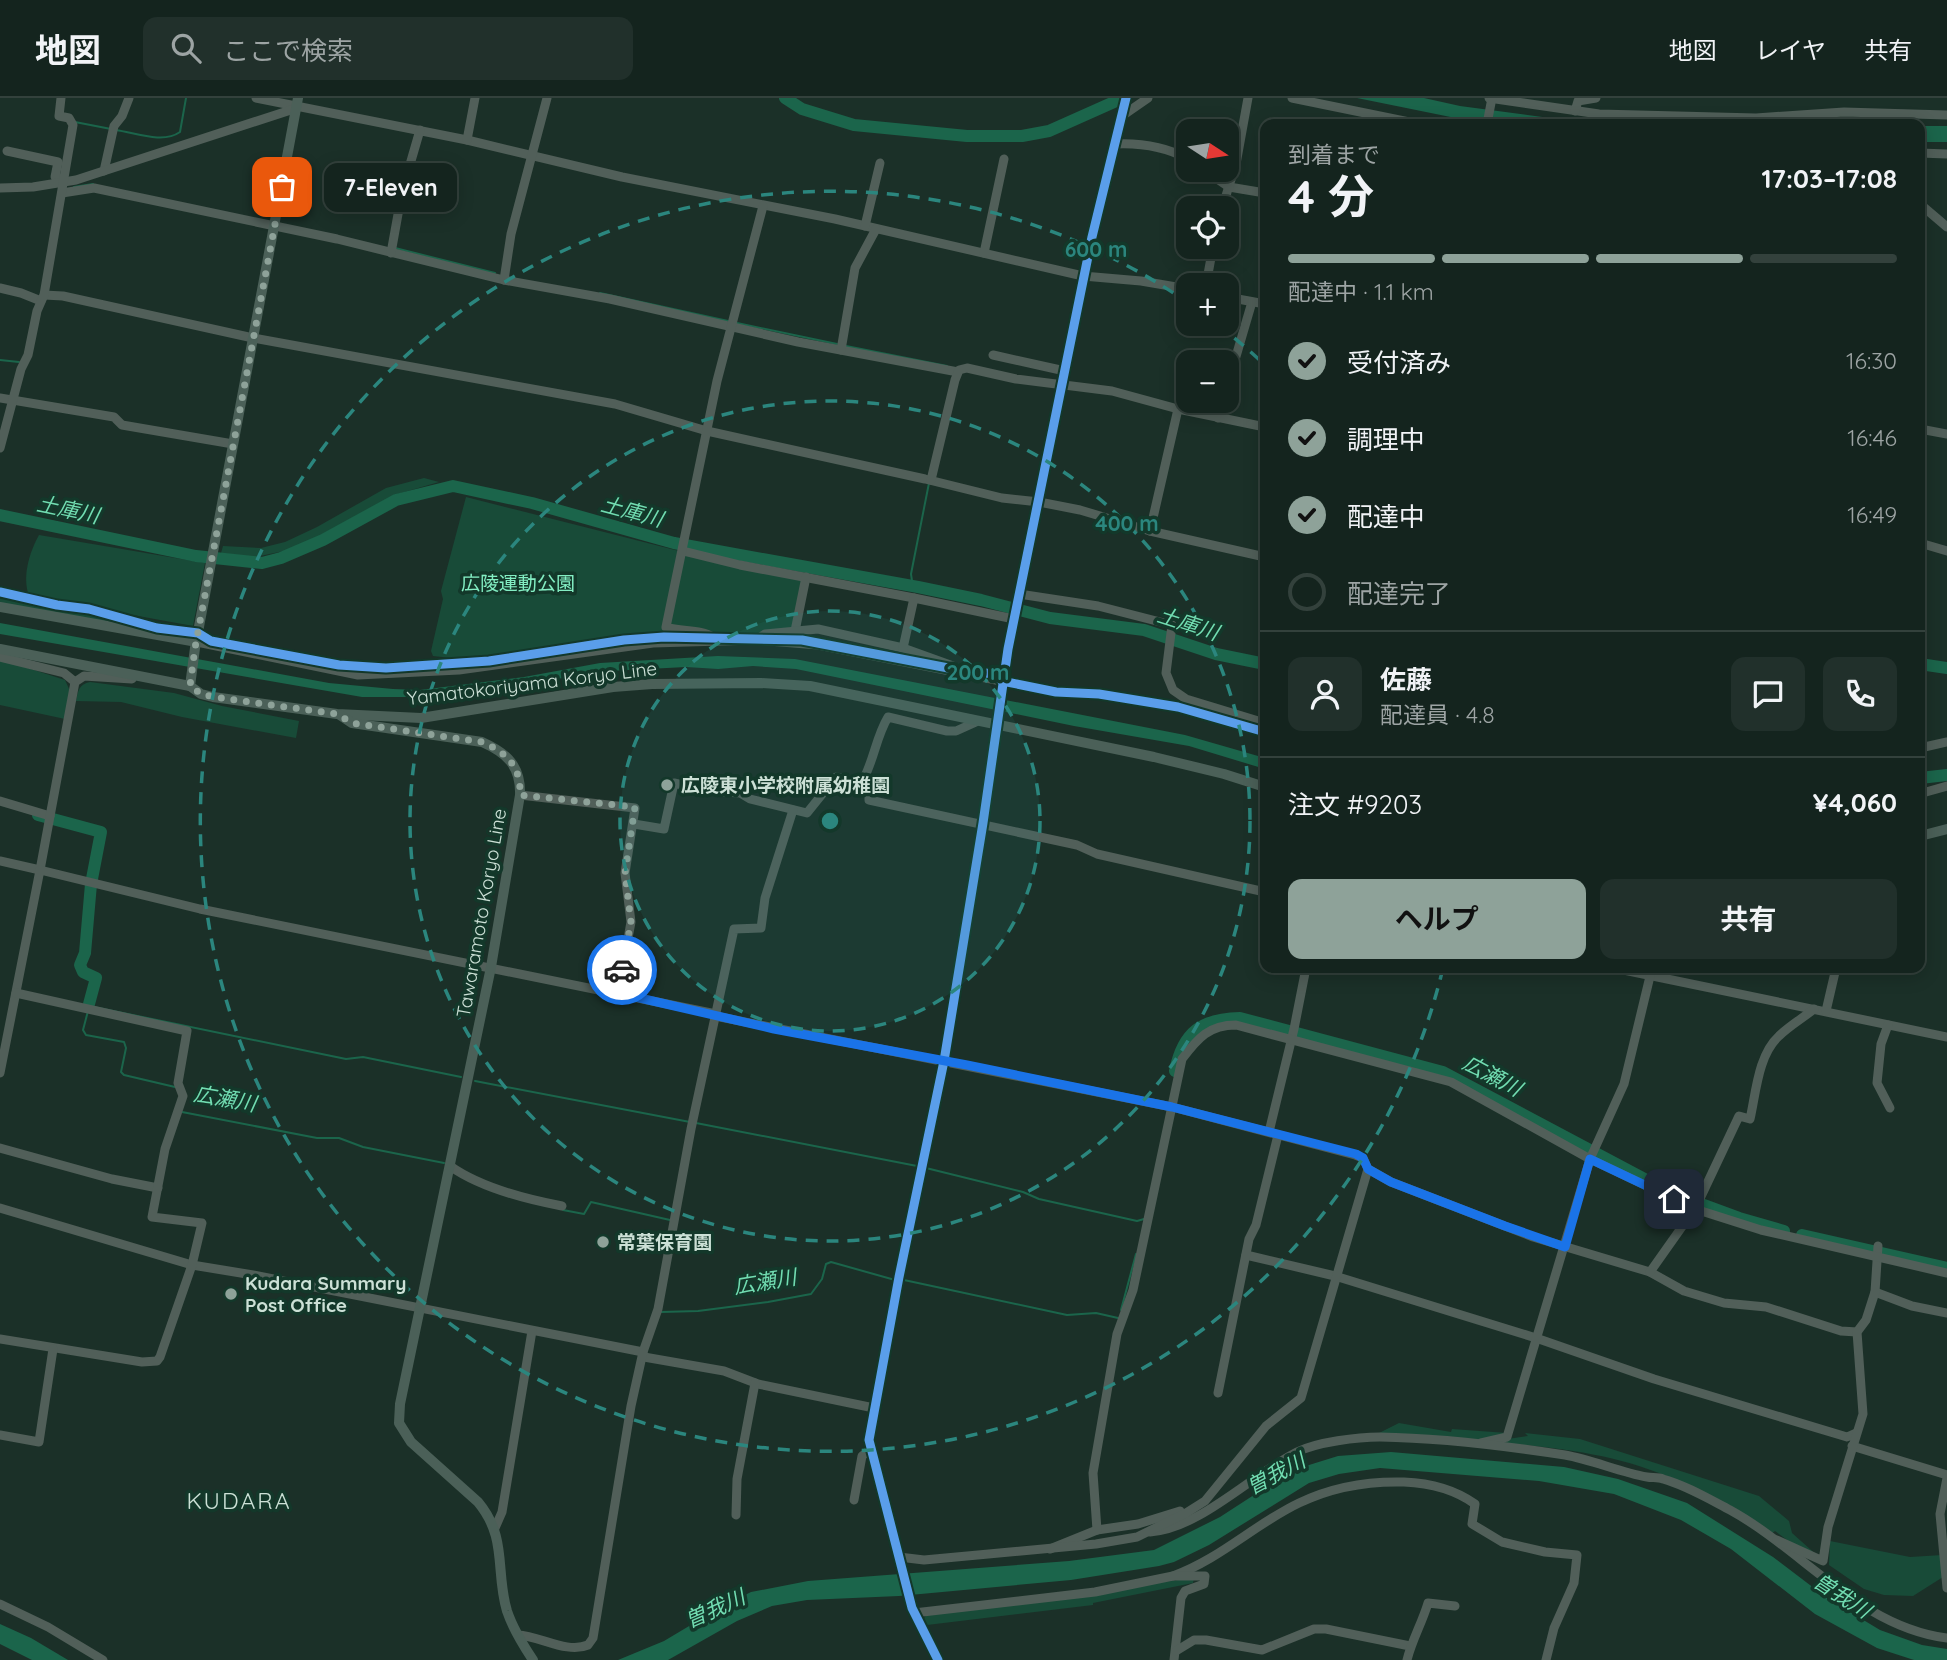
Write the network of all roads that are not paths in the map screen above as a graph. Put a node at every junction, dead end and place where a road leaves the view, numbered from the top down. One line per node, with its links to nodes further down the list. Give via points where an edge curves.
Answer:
1 (61, 98): 29 (street, via 59,116 72,122)
2 (128, 98): 28 (street, via 114,129)
3 (256, 98): 11 (street)
4 (475, 98): 19 (street)
5 (547, 98): 25 (street)
6 (1148, 98): 12 (street)
7 (1248, 98): 31 (street)
8 (1292, 98): 16 (street)
9 (1491, 99): 13 (street); 17 (street)
10 (1596, 99): 13 (street, via 1578,101); 14 (street)
11 (298, 103): 18 (street); 28 (street); 37 (main road)
12 (1124, 107): 20 (street)
13 (1575, 111): 14 (street)
14 (1610, 114): 15 (street, via 1744,118 1844,112)
15 (1947, 115)
16 (1395, 119)
17 (1488, 119)
18 (420, 130): 19 (street); 41 (street)
19 (467, 139): 25 (street)
20 (1116, 144): 22 (street, via 1135,143); 44 (street)
21 (7, 151): 29 (street, via 58,162 55,177)
22 (1176, 153)
23 (1925, 153): 24 (street)
24 (1947, 154)
25 (533, 155): 35 (street); 43 (street, via 511,234)
26 (1004, 159): 42 (street)
27 (880, 163): 38 (street)
28 (104, 171): 29 (street)
29 (63, 181): 32 (street); 37 (street); 47 (street)
30 (1222, 182): 31 (street)
31 (1229, 187): 33 (street); 34 (street)
32 (0, 188)
33 (1260, 192)
34 (1226, 196)
35 (763, 206): 38 (street); 51 (street)
36 (1925, 208): 39 (street)
37 (274, 226): 41 (street); 52 (main road)
38 (865, 226): 40 (street)
39 (1947, 227)
40 (876, 229): 42 (street); 53 (street, via 855,268)
41 (392, 249): 43 (street)
42 (984, 253): 44 (street)
43 (505, 276): 51 (street)
44 (1083, 276): 45 (street); 56 (street)
45 (1176, 287)
46 (0, 288): 47 (street)
47 (40, 299): 52 (street, via 63,296); 60 (street)
48 (1239, 299): 49 (street)
49 (1252, 302): 50 (street); 54 (street)
50 (1260, 303)
51 (730, 327): 53 (street); 68 (street)
52 (253, 338): 68 (street, via 615,404); 70 (main road)
53 (841, 350): 57 (street)
54 (1238, 350)
55 (993, 355): 56 (street)
56 (1065, 371): 58 (street)
57 (958, 372): 58 (street, via 967,368); 72 (street)
58 (1062, 386): 61 (street, via 1112,391); 73 (street)
59 (0, 398): 60 (street)
60 (12, 400): 70 (street); 71 (street)
61 (1176, 408)
62 (1177, 413): 74 (street)
63 (1196, 413): 65 (street)
64 (1219, 413): 65 (street)
65 (1218, 418): 66 (street)
66 (1260, 427)
67 (1925, 430): 69 (street)
68 (707, 431): 72 (street); 76 (street)
69 (1947, 434)
70 (233, 444): 87 (main road)
71 (0, 449)
72 (928, 480): 73 (street)
73 (1039, 502): 74 (street); 80 (street)
74 (1150, 531): 78 (street)
75 (1925, 544): 77 (street)
76 (682, 551): 79 (street); 86 (street, via 666,627 709,634)
77 (1947, 551)
78 (1260, 556)
79 (806, 577): 81 (street); 84 (street)
80 (1019, 594): 83 (street); 98 (street, via 1172,625 1166,673 1173,690 1186,699)
81 (914, 598): 83 (street); 88 (street)
82 (0, 607): 87 (main road)
83 (1014, 619): 93 (street)
84 (795, 631): 85 (street, via 765,634); 88 (street, via 818,629)
85 (756, 640): 86 (street); 91 (street, via 818,645)
86 (714, 641): 87 (street, via 623,646 459,670 358,674)
87 (196, 645): 95 (main road)
88 (904, 648): 91 (street, via 953,666)
89 (0, 649): 92 (main road, Tawaramoto Koryo Line)
90 (0, 657): 94 (street, via 64,673)
91 (956, 673): 93 (street)
92 (155, 681): 94 (street, via 84,676); 95 (main road, Tawaramoto Koryo Line)
93 (1002, 681): 96 (street); 100 (street)
94 (75, 682): 110 (street)
95 (190, 683): 97 (main road, Tawaramoto Koryo Line, via 201,694 214,697)
96 (1056, 692)
97 (337, 714): 99 (main road, Yamatokoriyama Koryo Line, via 421,718 613,687 761,683 810,686); 107 (main road, Tawaramoto Koryo Line, via 352,723 497,748 518,772)
98 (1260, 721)
99 (976, 722): 100 (main road, Yamatokoriyama Koryo Line); 103 (street, via 947,731 888,717)
100 (995, 726): 104 (main road, Yamatokoriyama Koryo Line, via 1189,765); 111 (street)
101 (1947, 742): 102 (street)
102 (1925, 747)
103 (863, 779): 109 (street, via 836,778 810,811); 111 (street, via 869,800)
104 (1260, 786)
105 (1947, 786): 106 (street)
106 (1926, 792)
107 (520, 795): 112 (street, via 635,807); 118 (main road, Tawaramoto Koryo Line)
108 (0, 801): 110 (street)
109 (793, 810): 112 (street, via 740,793 674,783 664,829); 127 (street, via 765,898 761,928 734,929)
110 (50, 816): 116 (street)
111 (983, 823): 117 (street, via 1077,845 1097,855); 131 (street)
112 (634, 824): 124 (street, via 625,873 631,922)
113 (1947, 829): 114 (main road)
114 (1925, 835)
115 (0, 861): 116 (street)
116 (40, 870): 118 (street, via 226,915); 123 (street)
117 (1260, 891)
118 (491, 967): 124 (street); 138 (main road, Tawaramoto Koryo Line)
119 (1305, 973): 129 (street)
120 (1651, 973): 137 (street, via 1624,1084)
121 (1655, 973): 125 (street)
122 (1835, 973): 126 (street)
123 (16, 993): 132 (street); 140 (street, via 187,1031 178,1083 183,1096)
124 (618, 993): 127 (street)
125 (1814, 1009): 126 (street); 141 (street, via 1772,1045 1763,1061 1750,1119 1739,1116)
126 (1826, 1012): 128 (street)
127 (715, 1015): 131 (street); 159 (street, via 657,1312)
128 (1888, 1025): 130 (street); 134 (street, via 1877,1083)
129 (1292, 1035): 133 (street, via 1219,1025 1182,1059); 135 (street); 137 (street, via 1451,1082)
130 (1947, 1037)
131 (944, 1061): 133 (street); 162 (street)
132 (0, 1073)
133 (1168, 1107): 135 (street); 174 (street, via 1133,1290 1117,1334 1096,1452)
134 (1890, 1108)
135 (1274, 1133): 139 (street, via 1356,1154); 146 (street)
136 (0, 1148): 140 (street)
137 (1592, 1154): 141 (street); 144 (street)
138 (450, 1166): 142 (street, via 499,1190); 152 (main road, Tawaramoto Koryo Line)
139 (1368, 1169): 144 (street); 150 (street)
140 (158, 1188): 147 (street, via 152,1217 202,1223)
141 (1697, 1205): 145 (street, via 1761,1230); 148 (street)
142 (562, 1206)
143 (0, 1208): 147 (street)
144 (1565, 1247): 148 (street); 156 (street)
145 (1877, 1252): 149 (street); 151 (street)
146 (1246, 1255): 150 (street); 161 (street)
147 (192, 1265): 152 (street); 158 (street, via 157,1361)
148 (1650, 1272): 155 (street, via 1684,1291 1724,1303 1766,1307)
149 (1947, 1273)
150 (1335, 1276): 156 (street); 171 (street, via 1300,1398 1266,1426)
151 (1875, 1292): 153 (street); 155 (street)
152 (420, 1308): 154 (street); 173 (main road, Tawaramoto Koryo Line, via 399,1423 411,1442 478,1502)
153 (1947, 1313)
154 (532, 1331): 159 (street); 173 (street, via 502,1512)
155 (1857, 1332): 163 (street, via 1863,1414)
156 (1536, 1338): 163 (street, via 1847,1437); 165 (street, via 1507,1437)
157 (0, 1339): 158 (street)
158 (53, 1349): 164 (street, via 39,1442)
159 (643, 1354): 160 (street); 184 (street, via 593,1638 589,1645 573,1649)
160 (755, 1382): 162 (street); 172 (street, via 737,1479)
161 (1219, 1393)
162 (874, 1408): 167 (street)
163 (1856, 1433): 166 (street)
164 (0, 1435)
165 (1476, 1445): 169 (street, via 1352,1438 1299,1451); 176 (street, via 1565,1455 1662,1478 1732,1511)
166 (1852, 1446): 168 (street); 176 (street, via 1828,1527 1824,1561)
167 (871, 1449): 170 (street, via 862,1456); 178 (street)
168 (1947, 1477): 180 (street, via 1940,1514)
169 (1231, 1493): 171 (street); 175 (street, via 1188,1522)
170 (854, 1500)
171 (1205, 1501): 174 (street, via 1139,1524); 175 (street)
172 (736, 1515)
173 (495, 1528): 184 (main road, Tawaramoto Koryo Line, via 507,1611)
174 (1097, 1530): 177 (street)
175 (1150, 1532): 177 (street)
176 (1772, 1539): 185 (street, via 1883,1616)
177 (1050, 1549): 178 (street)
178 (900, 1560): 183 (street)
179 (1173, 1576): 183 (street, via 1094,1592); 187 (street, via 1206,1576 1204,1584 1182,1594); 192 (street, via 1194,1569 1296,1504 1324,1492 1384,1482 1437,1485 1475,1504 1472,1524 1502,1542 1577,1555 1574,1583)
180 (1947, 1588)
181 (0, 1604): 188 (street, via 48,1626)
182 (1455, 1606): 186 (street, via 1428,1603)
183 (913, 1610): 190 (street)
184 (518, 1635): 189 (main road, Tawaramoto Koryo Line)
185 (1947, 1638)
186 (1410, 1646): 187 (street, via 1314,1629 1262,1650 1194,1640); 191 (street)
187 (1175, 1656)
188 (103, 1660)
189 (533, 1660)
190 (938, 1660)
191 (1409, 1660)
192 (1546, 1660)

